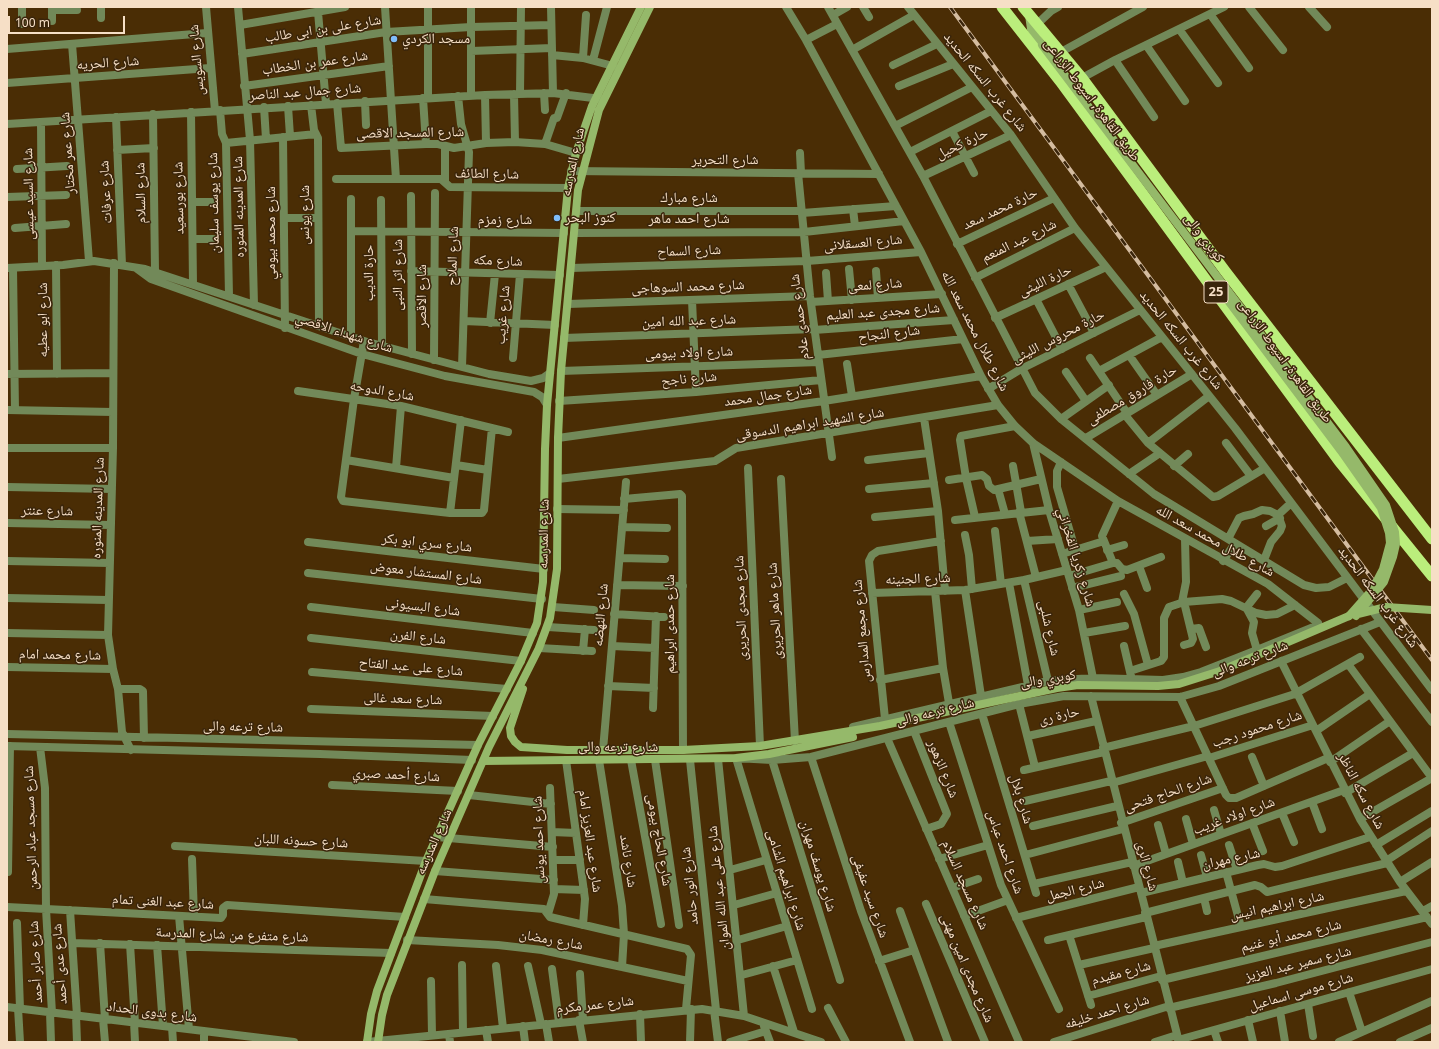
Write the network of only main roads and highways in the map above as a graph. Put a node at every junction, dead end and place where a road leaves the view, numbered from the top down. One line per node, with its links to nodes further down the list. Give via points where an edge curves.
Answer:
1 (641, 7): 6 (main road, شارع المدرسه)
2 (650, 7): 6 (main road, شارع المدرسه)
3 (1002, 7): 7 (highway, طريق القاهرة, اسيوط الزراعى / 25)
4 (1026, 11): 5 (highway, طريق القاهرة, اسيوط الزراعى / 25)
5 (1035, 26): 8 (highway, طريق القاهرة, اسيوط الزراعى / 25, via 1082,78 1225,271); 16 (main road, كوبري والى, bridge, via 1042,45 1346,447 1386,505 1395,532 1393,557 1384,582)
6 (600, 98): 12 (main road, شارع المدرسه, via 576,153 568,188 547,405); 13 (main road, شارع المدرسه, via 582,172 561,371)
7 (1154, 208): 9 (highway, طريق القاهرة, اسيوط الزراعى / 25, via 1339,461); 16 (main road, كوبري والى, bridge, via 1168,220 1341,450 1381,508 1390,543 1383,569 1372,590)
8 (1432, 540)
9 (1421, 561): 10 (highway); 11 (highway, طريق القاهرة, اسيوط الزراعى / 25)
10 (1432, 564)
11 (1432, 576)
12 (543, 582): 13 (main road); 21 (main road, شارع المدرسه, via 542,599 533,633 478,745 426,861 374,1003)
13 (556, 583): 17 (main road, شارع المدرسه, via 548,627)
14 (1432, 610): 16 (main road, كوبري والى, bridge, via 1386,607)
15 (1432, 615): 16 (main road, كوبري والى, bridge, via 1386,612)
16 (1353, 616): 18 (main road, كوبري والى, via 1220,671 1179,684 1078,685 1057,688); 19 (main road, كوبري والى, via 1221,672 1186,683 1158,687 1078,686 1057,689 826,743)
17 (525, 678): 18 (main road, شارع ترعه والى, via 522,696 510,728 515,742 528,748 683,750 760,746); 20 (main road, شارع المدرسه)
18 (812, 738)
19 (736, 758): 20 (main road, شارع ترعه والى)
20 (484, 761): 22 (main road, شارع المدرسه, via 407,940 384,1005)
21 (367, 1039)
22 (378, 1041)

